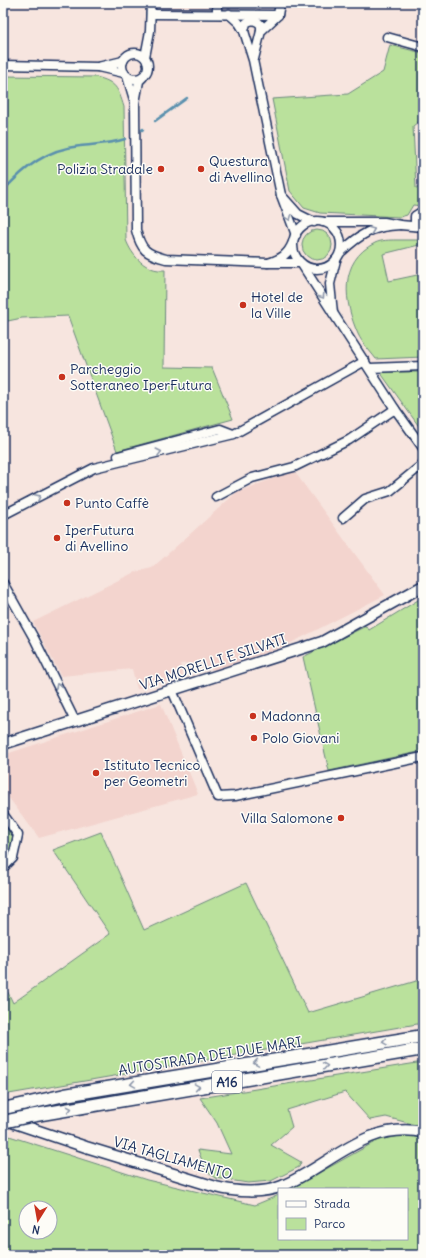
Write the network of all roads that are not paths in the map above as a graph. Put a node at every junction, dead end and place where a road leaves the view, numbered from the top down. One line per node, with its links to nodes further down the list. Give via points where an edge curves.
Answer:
1 (151, 3): 4 (street)
2 (217, 3): 5 (street)
3 (280, 3): 7 (street)
4 (151, 14): 5 (street); 12 (street)
5 (217, 14): 6 (street)
6 (229, 14): 7 (street); 8 (street)
7 (278, 15): 9 (street)
8 (244, 31): 9 (street, via 246,23 255,20 261,25); 13 (street)
9 (261, 32): 13 (street)
10 (387, 37): 11 (street)
11 (423, 47)
12 (145, 58): 14 (street, via 133,54); 18 (street, via 148,70)
13 (253, 60): 20 (street)
14 (123, 61): 16 (street); 17 (street)
15 (3, 65): 16 (street)
16 (98, 67): 17 (street)
17 (126, 75): 18 (street, via 135,79); 19 (street)
18 (143, 77): 19 (street)
19 (135, 103): 27 (street, via 136,230 140,245 151,256 166,259)
20 (281, 195): 22 (street, via 298,214); 25 (street, one-way to 25)
21 (423, 211): 24 (street, via 415,216)
22 (318, 222): 23 (street, via 384,222); 25 (street, via 307,224); 26 (street, via 332,227 340,237)
23 (400, 225): 24 (street); 26 (street, one-way to 23, via 366,232 384,226)
24 (419, 226)
25 (295, 238): 27 (street, via 285,256); 28 (street, via 294,250)
26 (338, 256): 28 (street, via 331,265 323,268 315,269); 29 (street, via 330,284)
27 (268, 263): 28 (street)
28 (301, 263): 29 (street, one-way to 29)
29 (333, 313): 30 (street)
30 (367, 364): 31 (street); 32 (street); 33 (street)
31 (423, 366)
32 (395, 409): 34 (street); 37 (street, via 349,440 294,467 252,478)
33 (234, 434): 35 (street, via 220,429); 38 (street, one-way to 33, via 94,468)
34 (423, 448)
35 (118, 456)
36 (423, 464): 39 (street, via 390,491 365,499)
37 (216, 497)
38 (3, 515)
39 (343, 518)
40 (3, 583): 43 (street, one-way to 40, via 35,640)
41 (423, 586): 42 (main road, VIA MORELLI E SILVATI, via 322,642)
42 (172, 690): 43 (main road, VIA MORELLI E SILVATI); 45 (street, via 218,797 235,796)
43 (75, 721): 44 (main road, VIA MORELLI E SILVATI)
44 (3, 744)
45 (423, 757)
46 (3, 814): 47 (street, via 18,835 13,858)
47 (3, 868)
48 (423, 1036): 50 (highway, AUTOSTRADA DEI DUE MARI / A16, one-way to 50, via 65,1095)
49 (423, 1049): 52 (highway, AUTOSTRADA DEI DUE MARI / A16, one-way to 49, bridge)
50 (3, 1109)
51 (3, 1119): 53 (main road, VIA TAGLIAMENTO, via 216,1187 261,1191 282,1186 352,1145 378,1133 410,1130)
52 (3, 1122)
53 (423, 1132)

